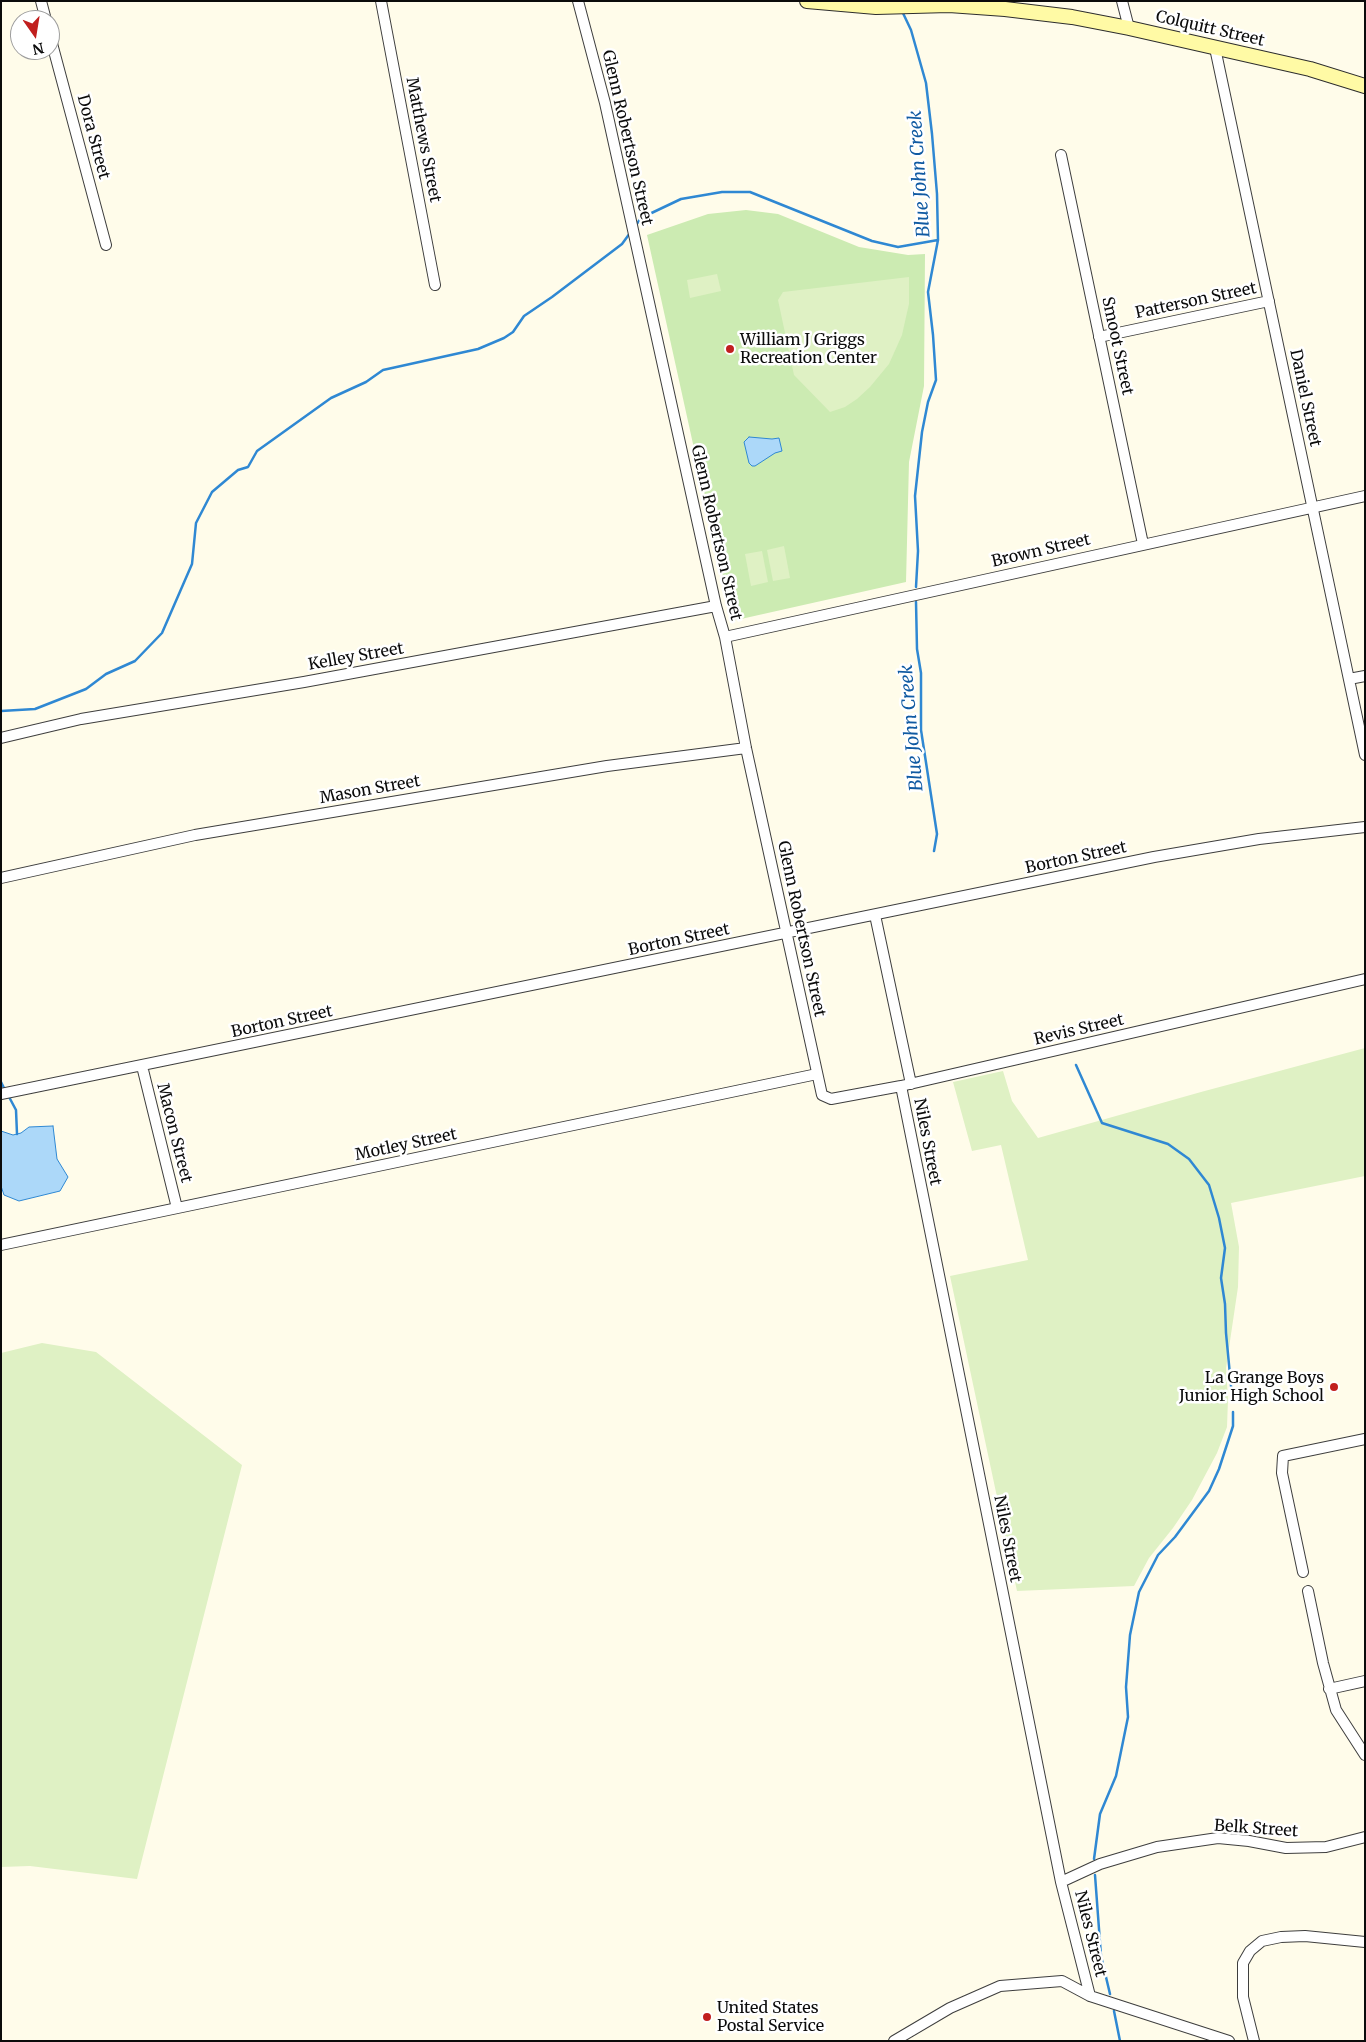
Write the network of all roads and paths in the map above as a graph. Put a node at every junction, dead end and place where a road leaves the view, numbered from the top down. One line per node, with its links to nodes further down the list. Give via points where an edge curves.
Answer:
1 (381, 1): 11 (street, Matthews Street)
2 (578, 1): 17 (street, Glenn Robertson Street, via 605,103)
3 (807, 1): 5 (street, Colquitt Street, via 1004,9)
4 (1122, 1): 5 (street)
5 (1129, 28): 6 (street, Colquitt Street)
6 (1215, 48): 8 (street, Colquitt Street, via 1310,69); 12 (street, Daniel Street)
7 (56, 60): 10 (street, Dora Street)
8 (1365, 86)
9 (1062, 155): 13 (street, Smoot Street)
10 (106, 244)
11 (435, 285)
12 (1269, 301): 13 (street, Patterson Street); 15 (street, Daniel Street)
13 (1099, 337): 16 (street, Smoot Street)
14 (1365, 496): 15 (street, Brown Street)
15 (1312, 506): 16 (street, Brown Street); 20 (street, Daniel Street)
16 (1143, 544): 18 (street, Brown Street)
17 (716, 606): 18 (street, Glenn Robertson Street); 21 (street, Kelley Street, via 81,719)
18 (725, 637): 22 (street, Glenn Robertson Street)
19 (1365, 676): 20 (street)
20 (1349, 679): 23 (street, Daniel Street)
21 (1, 738)
22 (746, 748): 25 (street, Mason Street, via 607,766 205,834); 27 (street, Glenn Robertson Street)
23 (1365, 755)
24 (1365, 827): 26 (street, Borton Street, via 1154,857)
25 (1, 878)
26 (875, 915): 27 (street, Borton Street); 31 (street, Niles Street)
27 (787, 933): 29 (street, Borton Street); 30 (street, Glenn Robertson Street)
28 (1365, 979): 31 (street, Revis Street)
29 (142, 1066): 32 (street, Borton Street); 33 (street, Macon Street)
30 (817, 1074): 31 (street, Revis Street, via 822,1095 831,1099); 33 (street, Motley Street)
31 (906, 1085): 42 (street, Niles Street)
32 (1, 1094)
33 (177, 1208): 34 (street, Motley Street)
34 (1, 1245)
35 (1365, 1439): 36 (street, via 1283,1456 1282,1473)
36 (1303, 1572)
37 (1308, 1591): 39 (street)
38 (1365, 1681): 39 (street)
39 (1329, 1688): 40 (street, via 1336,1710)
40 (1365, 1755)
41 (1365, 1837): 42 (street, Belk Street, via 1326,1847 1286,1848 1249,1840 1218,1838 1156,1847 1100,1864)
42 (1061, 1882): 44 (street, Niles Street)
43 (1365, 1942): 47 (street, via 1281,1937 1262,1941 1250,1951 1243,1963 1243,1997)
44 (1090, 1996): 45 (street, via 1062,1981 1000,1986 950,2008); 46 (street)
45 (894, 2041)
46 (1229, 2041)
47 (1254, 2041)

